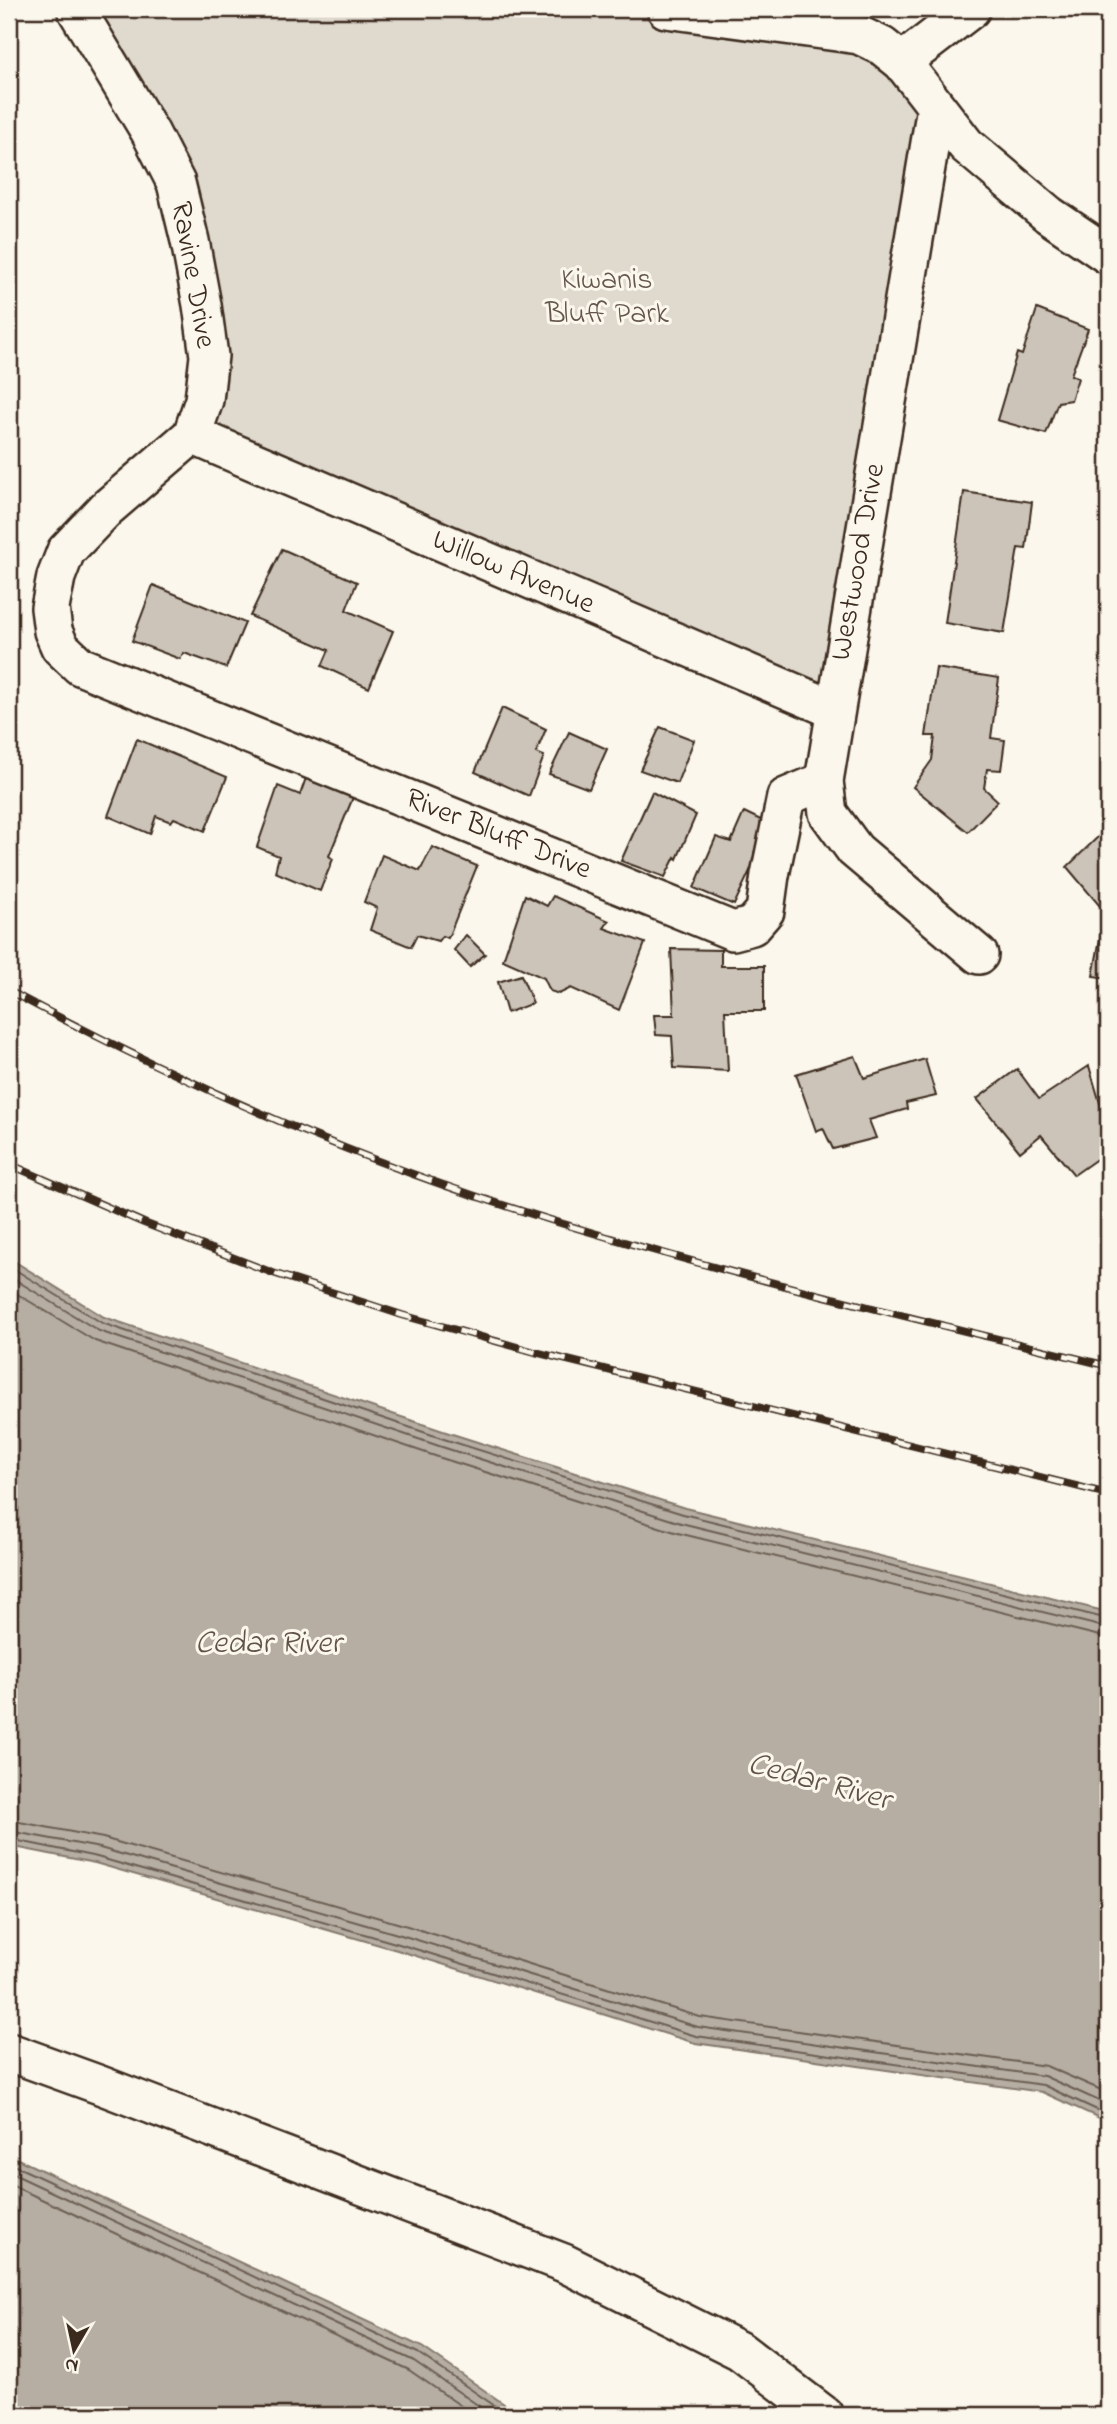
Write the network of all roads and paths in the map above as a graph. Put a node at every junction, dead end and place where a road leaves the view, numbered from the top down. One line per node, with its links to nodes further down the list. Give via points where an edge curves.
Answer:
1 (76, 9): 7 (street, Ravine Drive, via 176,183 209,356 204,400)
2 (666, 9): 4 (street, via 859,35)
3 (971, 9): 4 (street)
4 (902, 62): 5 (street)
5 (936, 107): 6 (street, via 966,145 1005,179); 8 (street, Westwood Drive)
6 (1108, 255)
7 (192, 435): 8 (street, Willow Avenue); 9 (street, River Bluff Drive, via 116,500 66,551 56,577 51,620 60,647 80,666 733,931 751,926 765,911 786,797)
8 (835, 710): 9 (street, Westwood Drive)
9 (824, 781): 10 (street, Westwood Drive, via 828,813 855,850)
10 (979, 954)
11 (9, 2052): 12 (street, via 564,2263 740,2351)
12 (824, 2415)

